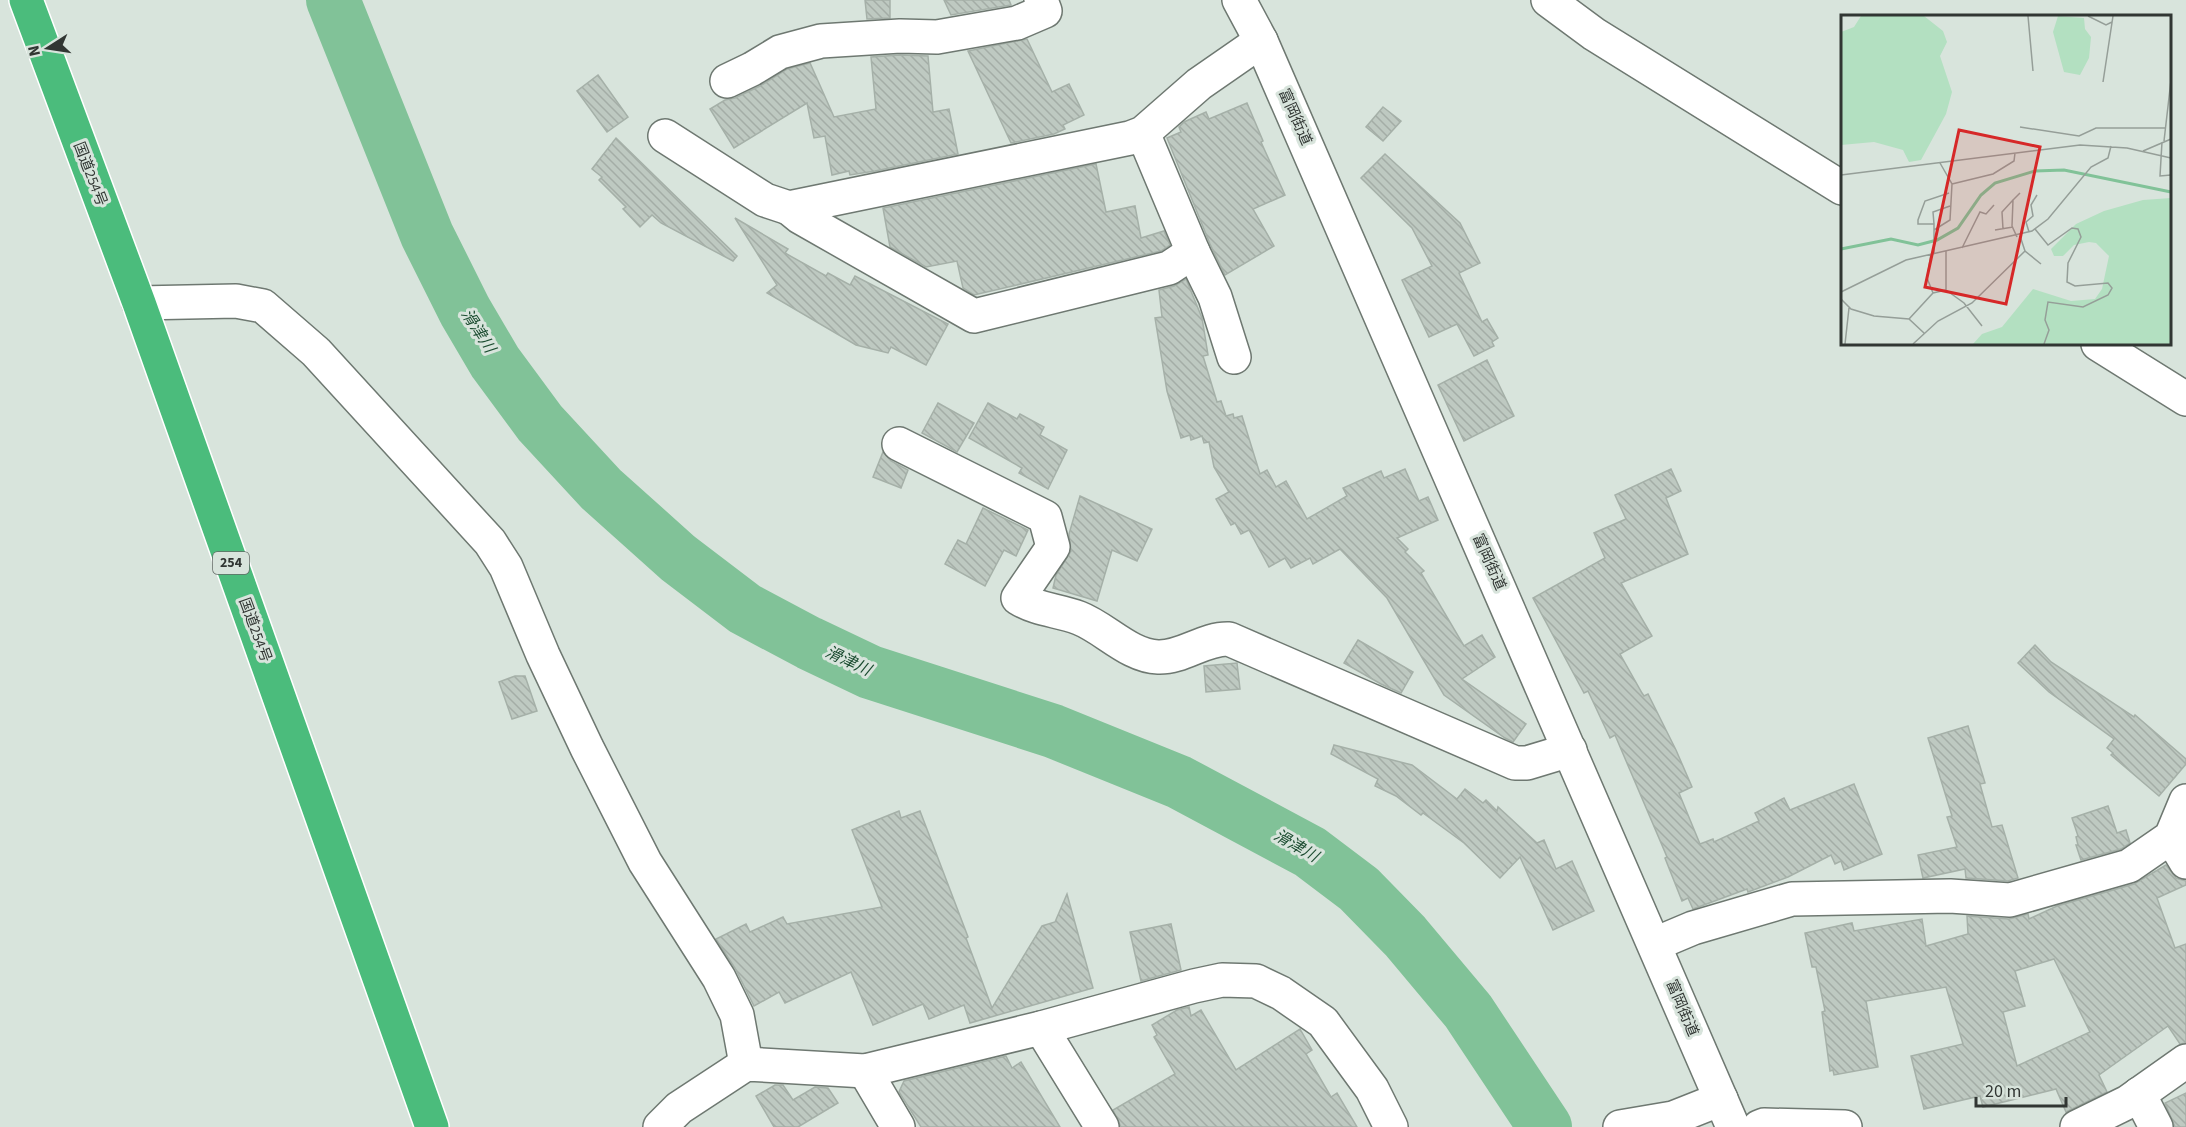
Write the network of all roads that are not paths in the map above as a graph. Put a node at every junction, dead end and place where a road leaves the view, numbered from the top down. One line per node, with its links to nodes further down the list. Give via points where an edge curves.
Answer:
1 (26, 0): 12 (highway, 国道254号 / 254)
2 (1041, 0): 6 (street, via 1045,10 1017,23 937,37 821,41 780,52)
3 (1548, 0): 9 (street, via 1594,34)
4 (1247, 3): 5 (street, 富岡街道)
5 (1262, 40): 7 (street, via 1199,84); 17 (street, 富岡街道)
6 (727, 81)
7 (1143, 133): 10 (street); 11 (street)
8 (665, 135): 10 (street, via 765,200)
9 (1841, 187)
10 (789, 208): 11 (street, via 974,316 1161,271)
11 (1193, 252): 14 (street, via 1215,297)
12 (139, 303): 23 (street, via 236,301 263,306 316,352 490,542 506,567 543,655 645,862 719,978 737,1015); 27 (highway, 国道254号 / 254)
13 (2100, 345): 15 (street)
14 (1234, 357)
15 (2186, 399)
16 (899, 444): 17 (street, via 1045,517 1053,546 1018,598 1031,606 1080,618 1145,655 1172,655 1217,638 1229,639 1515,763)
17 (1570, 750): 20 (street, 富岡街道)
18 (2186, 801): 19 (street)
19 (2179, 850): 20 (street, via 2010,900 1950,896 1791,899 1693,928)
20 (1655, 944): 26 (street, 富岡街道)
21 (1041, 1028): 24 (street); 30 (street); 31 (street, via 1194,986 1222,980 1256,981 1323,1022 1372,1089)
22 (2186, 1061): 25 (street)
23 (746, 1064): 24 (street); 28 (street, via 679,1108)
24 (865, 1071): 29 (street)
25 (2139, 1094): 35 (street); 36 (street)
26 (1727, 1113): 32 (street)
27 (432, 1127)
28 (660, 1127)
29 (898, 1127)
30 (1102, 1127)
31 (1391, 1127)
32 (1620, 1127)
33 (1758, 1127): 34 (street)
34 (1845, 1127)
35 (2077, 1127)
36 (2156, 1127)

